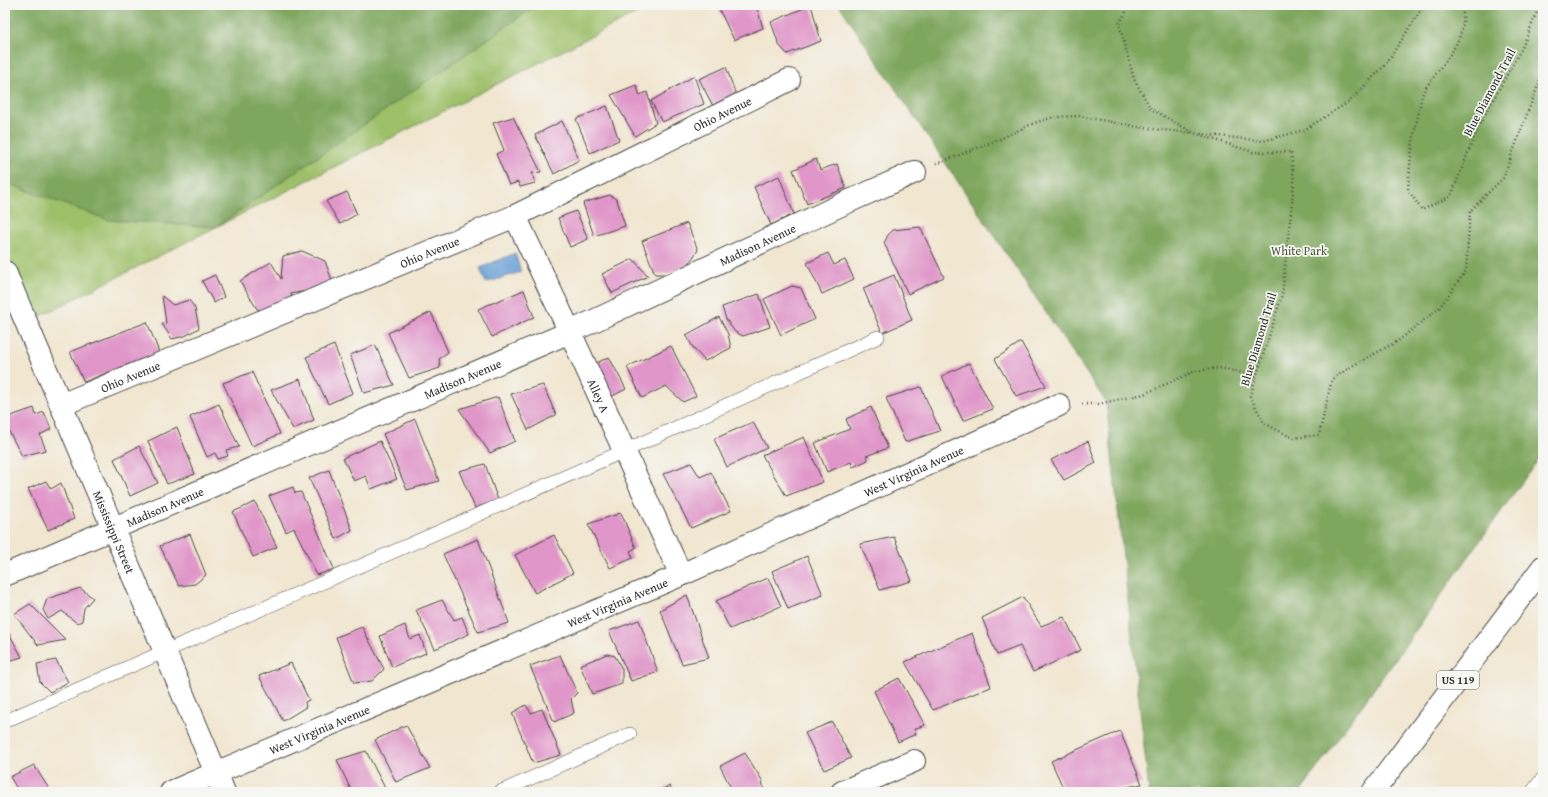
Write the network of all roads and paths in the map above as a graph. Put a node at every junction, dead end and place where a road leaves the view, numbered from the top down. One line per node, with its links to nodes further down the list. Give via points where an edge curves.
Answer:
1 (1130, 5): 7 (path, Blue Diamond Trail, via 1119,24 1134,79 1151,108)
2 (1424, 5): 7 (path, via 1386,64 1350,101 1304,130 1263,141)
3 (1461, 5): 4 (path, Blue Diamond Trail, via 1461,33 1446,61 1423,92 1412,137 1408,190 1422,210 1451,196 1479,125 1522,48)
4 (1540, 5)
5 (1543, 72): 13 (path, Blue Diamond Trail, via 1503,178 1470,210 1466,271 1439,308 1398,340 1332,379 1319,435 1293,438 1264,423 1250,396)
6 (789, 80): 9 (street, Ohio Avenue)
7 (1194, 133): 8 (path, via 1144,128 1079,116 1054,117); 13 (path, Blue Diamond Trail, via 1253,152 1292,152 1294,182 1282,295)
8 (915, 172): 11 (street, Madison Avenue)
9 (515, 216): 11 (street, Alley A); 14 (street, Ohio Avenue)
10 (5, 272): 14 (street, Mississippi Street)
11 (570, 332): 16 (street, Alley A); 17 (street, Madison Avenue)
12 (878, 337): 16 (lane)
13 (1256, 378): 15 (path, via 1252,374 1220,368 1195,371 1144,394 1098,404)
14 (62, 405): 17 (street, Mississippi Street)
15 (1059, 405): 20 (street, West Virginia Avenue)
16 (624, 451): 20 (street, Alley A); 21 (lane)
17 (112, 528): 19 (street, Madison Avenue); 21 (street, Mississippi Street)
18 (1543, 567): 30 (street, US 119)
19 (5, 574)
20 (681, 575): 26 (street, West Virginia Avenue)
21 (165, 652): 22 (lane); 26 (street, Mississippi Street)
22 (5, 721)
23 (630, 734): 28 (lane)
24 (914, 761): 29 (street)
25 (1543, 778): 31 (lane)
26 (220, 782): 27 (street, West Virginia Avenue)
27 (171, 792)
28 (500, 792)
29 (842, 792)
30 (1373, 792)
31 (1532, 792)

